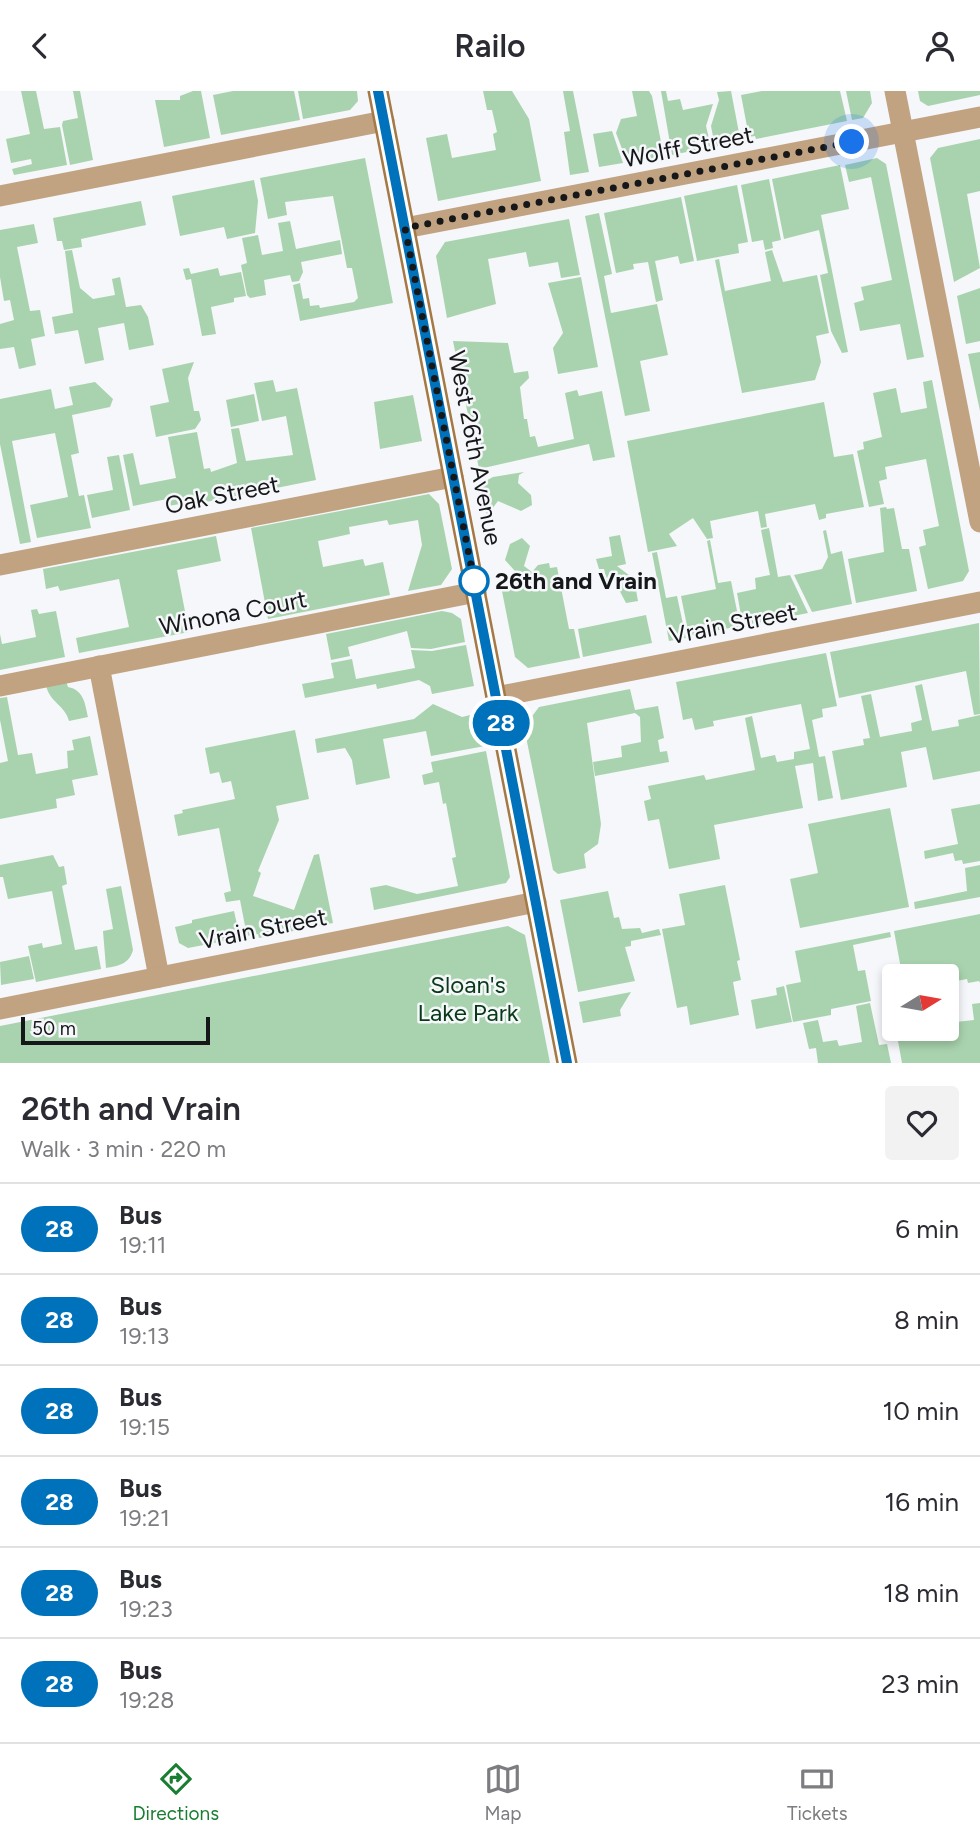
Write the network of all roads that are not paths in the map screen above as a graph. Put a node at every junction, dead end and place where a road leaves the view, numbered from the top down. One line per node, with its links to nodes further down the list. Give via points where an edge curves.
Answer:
1 (378, 91): 4 (street, West 26th Avenue)
2 (895, 91): 5 (street)
3 (980, 117): 5 (street, Wolff Street)
4 (384, 121): 6 (street); 7 (street, West 26th Avenue)
5 (903, 132): 7 (street, Wolff Street); 9 (street)
6 (0, 196)
7 (405, 228): 8 (street, West 26th Avenue)
8 (453, 477): 10 (street, Oak Street); 11 (street, West 26th Avenue)
9 (980, 522)
10 (0, 565)
11 (476, 591): 13 (street, Winona Court); 15 (street, West 26th Avenue)
12 (980, 603): 15 (street, Vrain Street)
13 (99, 666): 14 (street, Winona Court); 17 (street)
14 (0, 686)
15 (496, 697): 16 (street, West 26th Avenue)
16 (536, 902): 17 (street, Vrain Street); 19 (street, West 26th Avenue)
17 (159, 977): 18 (street, Vrain Street)
18 (0, 1009)
19 (567, 1063)

